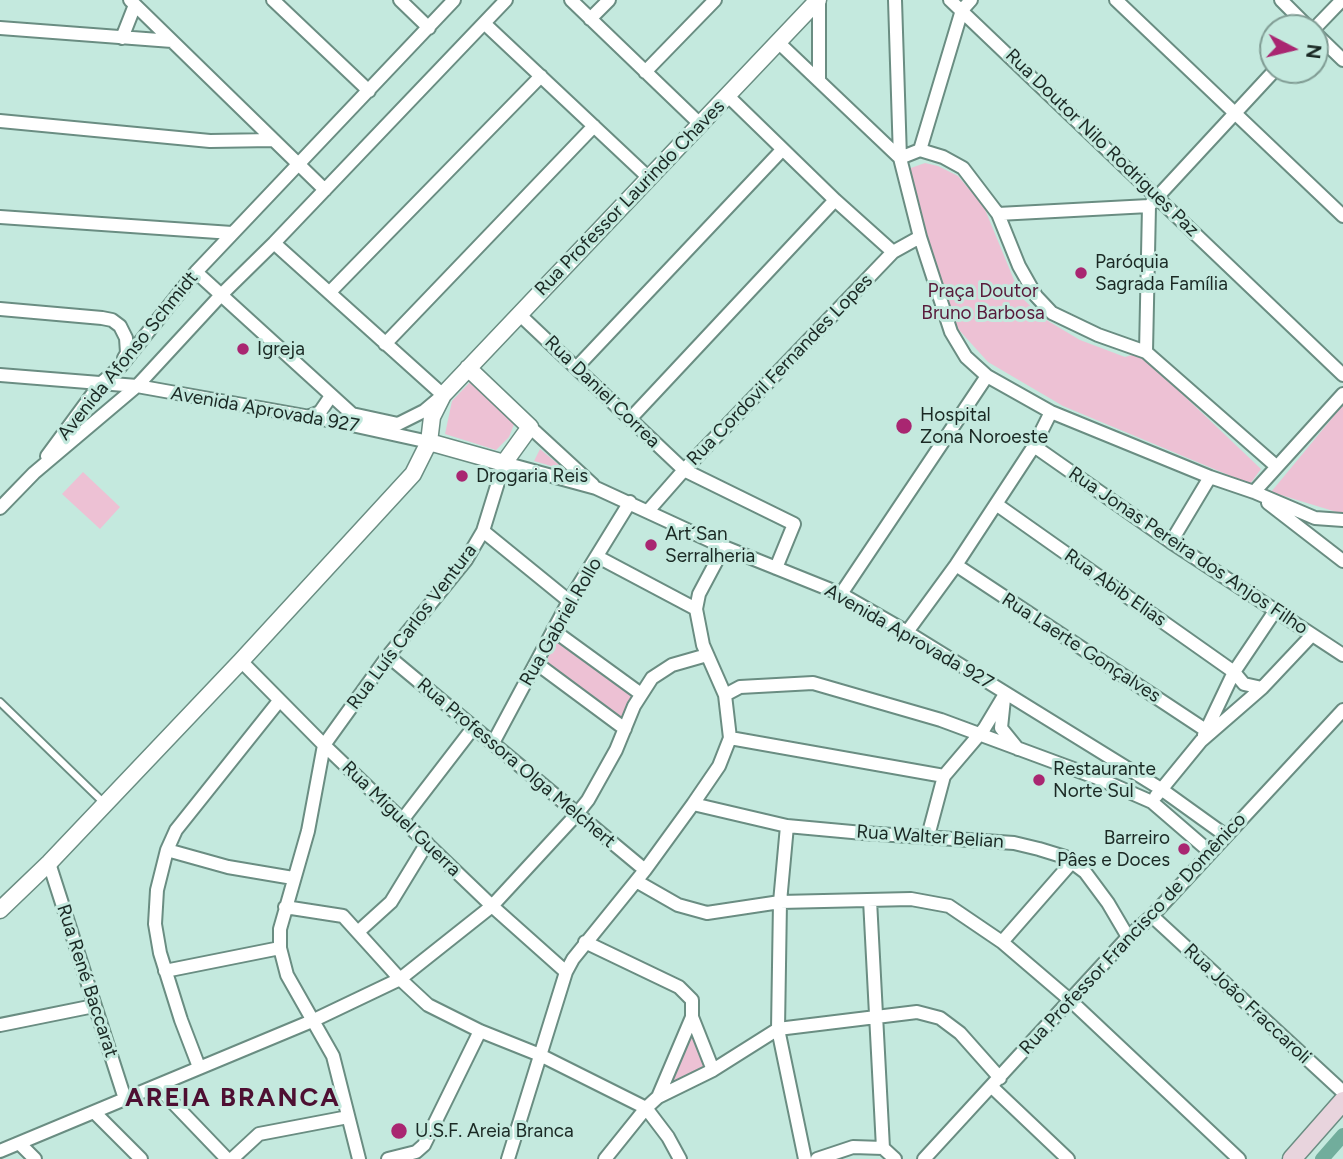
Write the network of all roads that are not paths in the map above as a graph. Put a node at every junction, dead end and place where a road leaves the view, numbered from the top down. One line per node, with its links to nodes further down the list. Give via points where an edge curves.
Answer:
1 (273, 0): 32 (street)
2 (400, 0): 21 (street)
3 (454, 0): 21 (street, Avenida Afonso Schmidt)
4 (506, 0): 20 (street, Avenida Afonso Schmidt)
5 (571, 0): 19 (street)
6 (609, 0): 19 (street)
7 (715, 0): 28 (street)
8 (818, 0): 25 (street, Rua Professor Laurindo Chaves); 30 (street)
9 (895, 0): 41 (street)
10 (950, 0): 16 (street, Rua Doutor Nilo Rodrigues Paz)
11 (971, 0): 16 (street)
12 (1116, 0): 34 (street)
13 (1281, 0): 17 (street)
14 (1342, 0): 18 (street)
15 (133, 3): 23 (street); 24 (street)
16 (962, 10): 40 (street); 46 (street, Rua Doutor Nilo Rodrigues Paz)
17 (1296, 14)
18 (1329, 15)
19 (590, 19): 28 (street)
20 (484, 23): 29 (street); 44 (street, Avenida Afonso Schmidt)
21 (429, 27): 32 (street, Avenida Afonso Schmidt)
22 (0, 28): 23 (street)
23 (122, 38): 24 (street)
24 (172, 41): 38 (street)
25 (778, 42): 30 (street); 33 (street, Rua Professor Laurindo Chaves)
26 (1329, 46): 27 (street)
27 (1343, 60)
28 (645, 72): 36 (street)
29 (541, 76): 37 (street); 55 (street)
30 (819, 81): 41 (street)
31 (1262, 84): 34 (street)
32 (369, 92): 42 (street, Avenida Afonso Schmidt)
33 (728, 96): 36 (street, Rua Professor Laurindo Chaves); 39 (street)
34 (1234, 113): 46 (street); 48 (street)
35 (0, 121): 38 (street, via 209,141)
36 (700, 124): 43 (street, Rua Professor Laurindo Chaves)
37 (593, 126): 43 (street); 59 (street)
38 (273, 140): 42 (street)
39 (782, 150): 45 (street); 63 (street)
40 (920, 150): 41 (street); 47 (street, via 963,168)
41 (900, 158): 51 (street)
42 (299, 164): 44 (street); 50 (street, Avenida Afonso Schmidt)
43 (649, 178): 58 (street, Rua Professor Laurindo Chaves)
44 (325, 190): 52 (street, Avenida Afonso Schmidt)
45 (835, 200): 53 (street); 74 (street)
46 (1153, 201): 47 (street); 60 (street); 65 (street, Rua Doutor Nilo Rodrigues Paz)
47 (998, 214): 60 (street, via 1018,266 1052,313)
48 (1343, 216)
49 (0, 217): 50 (street)
50 (232, 233): 54 (street, Avenida Afonso Schmidt)
51 (920, 237): 53 (street, Rua Cordovil Fernandes Lopes); 66 (street, via 951,332 966,356)
52 (275, 243): 55 (street); 56 (street, Avenida Afonso Schmidt)
53 (893, 252): 80 (street, Rua Cordovil Fernandes Lopes)
54 (196, 272): 56 (street); 61 (street, Avenida Afonso Schmidt)
55 (330, 292): 59 (street)
56 (221, 295): 68 (street, Avenida Afonso Schmidt); 71 (street)
57 (0, 309): 61 (street, via 112,320 120,326 128,345)
58 (519, 314): 62 (street, Rua Professor Laurindo Chaves); 63 (street, Rua Daniel Correa)
59 (385, 344): 70 (street)
60 (1146, 352): 79 (street)
61 (120, 367): 67 (street, Avenida Afonso Schmidt)
62 (468, 368): 70 (street, Rua Professor Laurindo Chaves); 75 (street)
63 (576, 368): 74 (street, Rua Daniel Correa)
64 (0, 375): 67 (street, Avenida Aprovada 927)
65 (1343, 375)
66 (987, 376): 72 (street); 97 (street)
67 (100, 384): 68 (street, Avenida Aprovada 927); 81 (street, Avenida Afonso Schmidt)
68 (137, 386): 73 (street, Avenida Aprovada 927); 81 (street, Avenida Afonso Schmidt)
69 (1343, 394): 79 (street)
70 (443, 395): 71 (street, via 398,424 352,414); 76 (street, via 432,417)
71 (331, 396): 73 (street)
72 (1052, 412): 77 (street); 82 (street)
73 (309, 417): 76 (street, Avenida Aprovada 927)
74 (631, 419): 80 (street, Rua Daniel Correa)
75 (530, 427): 78 (street); 83 (street)
76 (429, 442): 78 (street, Avenida Aprovada 927); 107 (street, via 413,474)
77 (1034, 446): 86 (street); 91 (street, Rua Jonas Pereira dos Anjos Filho)
78 (504, 463): 83 (street, Avenida Aprovada 927); 90 (street, Rua Luís Carlos Ventura)
79 (1276, 466): 84 (street)
80 (684, 470): 88 (street, Rua Cordovil Fernandes Lopes); 96 (street, Rua Daniel Correa, via 794,524)
81 (34, 473): 87 (street)
82 (1210, 477): 84 (street); 91 (street)
83 (596, 488): 85 (street, Avenida Aprovada 927)
84 (1254, 492): 89 (street, via 1315,518); 94 (street)
85 (630, 502): 88 (street, Avenida Aprovada 927); 93 (street, Rua Gabriel Rollo)
86 (996, 504): 95 (street); 109 (street, Rua Abib Elias)
87 (0, 508)
88 (648, 511): 92 (street, Avenida Aprovada 927)
89 (1343, 520)
90 (483, 531): 98 (street); 106 (street, Rua Luís Carlos Ventura, via 466,560)
91 (1171, 542): 100 (street, Rua Jonas Pereira dos Anjos Filho)
92 (724, 547): 96 (street, Avenida Aprovada 927); 99 (street)
93 (598, 557): 98 (street, Rua Gabriel Rollo); 99 (street)
94 (1343, 561)
95 (956, 565): 102 (street); 120 (street, Rua Laerte Gonçalves)
96 (776, 568): 97 (street, Avenida Aprovada 927)
97 (841, 594): 102 (street, Avenida Aprovada 927)
98 (569, 601): 101 (street, Rua Gabriel Rollo)
99 (696, 609): 104 (street)
100 (1275, 611): 103 (street, Rua Jonas Pereira dos Anjos Filho); 109 (street)
101 (553, 631): 108 (street, Rua Gabriel Rollo); 111 (street)
102 (907, 632): 113 (street, Avenida Aprovada 927)
103 (1312, 635): 105 (street, Rua Jonas Pereira dos Anjos Filho); 110 (street)
104 (707, 654): 111 (street, via 672,665 652,678); 112 (street)
105 (1343, 655)
106 (388, 656): 117 (street, Rua Professora Olga Melchert); 123 (street, Rua Luís Carlos Ventura)
107 (241, 661): 114 (street, Rua Miguel Guerra); 128 (street)
108 (536, 663): 118 (street); 122 (street, Rua Gabriel Rollo)
109 (1234, 672): 110 (street, Rua Abib Elias, via 1244,684); 120 (street)
110 (1262, 688): 120 (street)
111 (642, 694): 118 (street)
112 (725, 695): 119 (street, via 740,687 813,683); 121 (street)
113 (1005, 695): 119 (street); 124 (street, via 1001,728); 126 (street, Avenida Aprovada 927)
114 (279, 701): 123 (street, Rua Miguel Guerra); 136 (street, via 176,830)
115 (0, 702): 128 (lane)
116 (1343, 710): 133 (street, Rua Professor Francisco de Domênico)
117 (473, 728): 122 (street, Rua Professora Olga Melchert); 131 (street)
118 (625, 729): 130 (street)
119 (979, 734): 124 (street); 125 (street)
120 (1205, 735): 126 (street)
121 (730, 738): 125 (street); 129 (street, via 719,766)
122 (493, 743): 130 (street, Rua Professora Olga Melchert)
123 (324, 745): 131 (street, Rua Miguel Guerra); 141 (street, via 308,831)
124 (1018, 749): 127 (street)
125 (944, 776): 134 (street)
126 (1161, 789): 127 (street); 133 (street, Avenida Aprovada 927)
127 (1152, 802): 137 (street)
128 (104, 804): 139 (street)
129 (693, 804): 132 (street, Rua Walter Belian); 140 (street)
130 (576, 815): 140 (street, Rua Professora Olga Melchert); 145 (street)
131 (402, 819): 135 (street, Rua Miguel Guerra)
132 (787, 826): 134 (street, Rua Walter Belian); 144 (street)
133 (1225, 835): 137 (street, Rua Professor Francisco de Domênico)
134 (929, 836): 138 (street, Rua Walter Belian, via 1014,843)
135 (427, 843): 145 (street, Rua Miguel Guerra); 149 (street, via 391,901)
136 (167, 850): 141 (street); 154 (street, via 155,924)
137 (1210, 852): 148 (street, Rua Professor Francisco de Domênico)
138 (1072, 862): 150 (street, Rua Walter Belian, via 1085,872); 152 (street)
139 (48, 863): 147 (street); 158 (street, Rua René Baccarat)
140 (645, 870): 142 (street)
141 (293, 878): 146 (street)
142 (636, 881): 144 (street, via 678,905 707,913); 151 (street)
143 (870, 900): 144 (street); 152 (street, via 911,899 948,906); 159 (street)
144 (780, 902): 163 (street)
145 (492, 906): 155 (street, Rua Miguel Guerra); 156 (street)
146 (285, 907): 149 (street, via 343,916); 153 (street)
147 (0, 910)
148 (1152, 916): 150 (street, Rua Professor Francisco de Domênico); 170 (street, Rua João Fraccaroli)
149 (359, 932): 156 (street)
150 (1128, 937): 157 (street, Rua Professor Francisco de Domênico)
151 (585, 942): 155 (street); 160 (street, via 679,986 692,1000)
152 (1002, 942): 157 (street)
153 (279, 947): 154 (street); 161 (street, via 287,975)
154 (165, 971): 166 (street)
155 (566, 972): 165 (street)
156 (400, 979): 161 (street); 164 (street, via 428,1005)
157 (1071, 1001): 168 (street, Rua Professor Francisco de Domênico); 193 (street)
158 (94, 1006): 162 (street); 172 (street, Rua René Baccarat)
159 (875, 1015): 163 (street); 168 (street, via 916,1012 940,1018 960,1033); 178 (street)
160 (692, 1017): 167 (street); 171 (street)
161 (312, 1021): 166 (street); 176 (street, via 333,1056)
162 (0, 1025)
163 (778, 1029): 167 (street); 188 (street)
164 (480, 1031): 165 (street); 184 (street, via 424,1145 416,1152)
165 (540, 1055): 174 (street); 185 (street)
166 (199, 1067): 169 (street)
167 (713, 1070): 171 (street)
168 (996, 1082): 191 (street, Rua Professor Francisco de Domênico); 192 (street)
169 (157, 1086): 172 (street); 182 (street)
170 (1343, 1092)
171 (658, 1097): 174 (street)
172 (125, 1099): 175 (street)
173 (1343, 1101): 194 (main road)
174 (646, 1108): 186 (street); 187 (street)
175 (95, 1113): 177 (street); 181 (street)
176 (348, 1117): 182 (street, via 259,1134); 183 (street)
177 (20, 1144): 179 (street); 180 (street)
178 (883, 1148): 189 (street, via 853,1147); 190 (street)
179 (0, 1151)
180 (35, 1159)
181 (141, 1159)
182 (229, 1159)
183 (359, 1159)
184 (388, 1159)
185 (508, 1159)
186 (605, 1159)
187 (680, 1159)
188 (805, 1159)
189 (817, 1159)
190 (895, 1159)
191 (924, 1159)
192 (1068, 1159)
193 (1238, 1159)
194 (1292, 1159)

